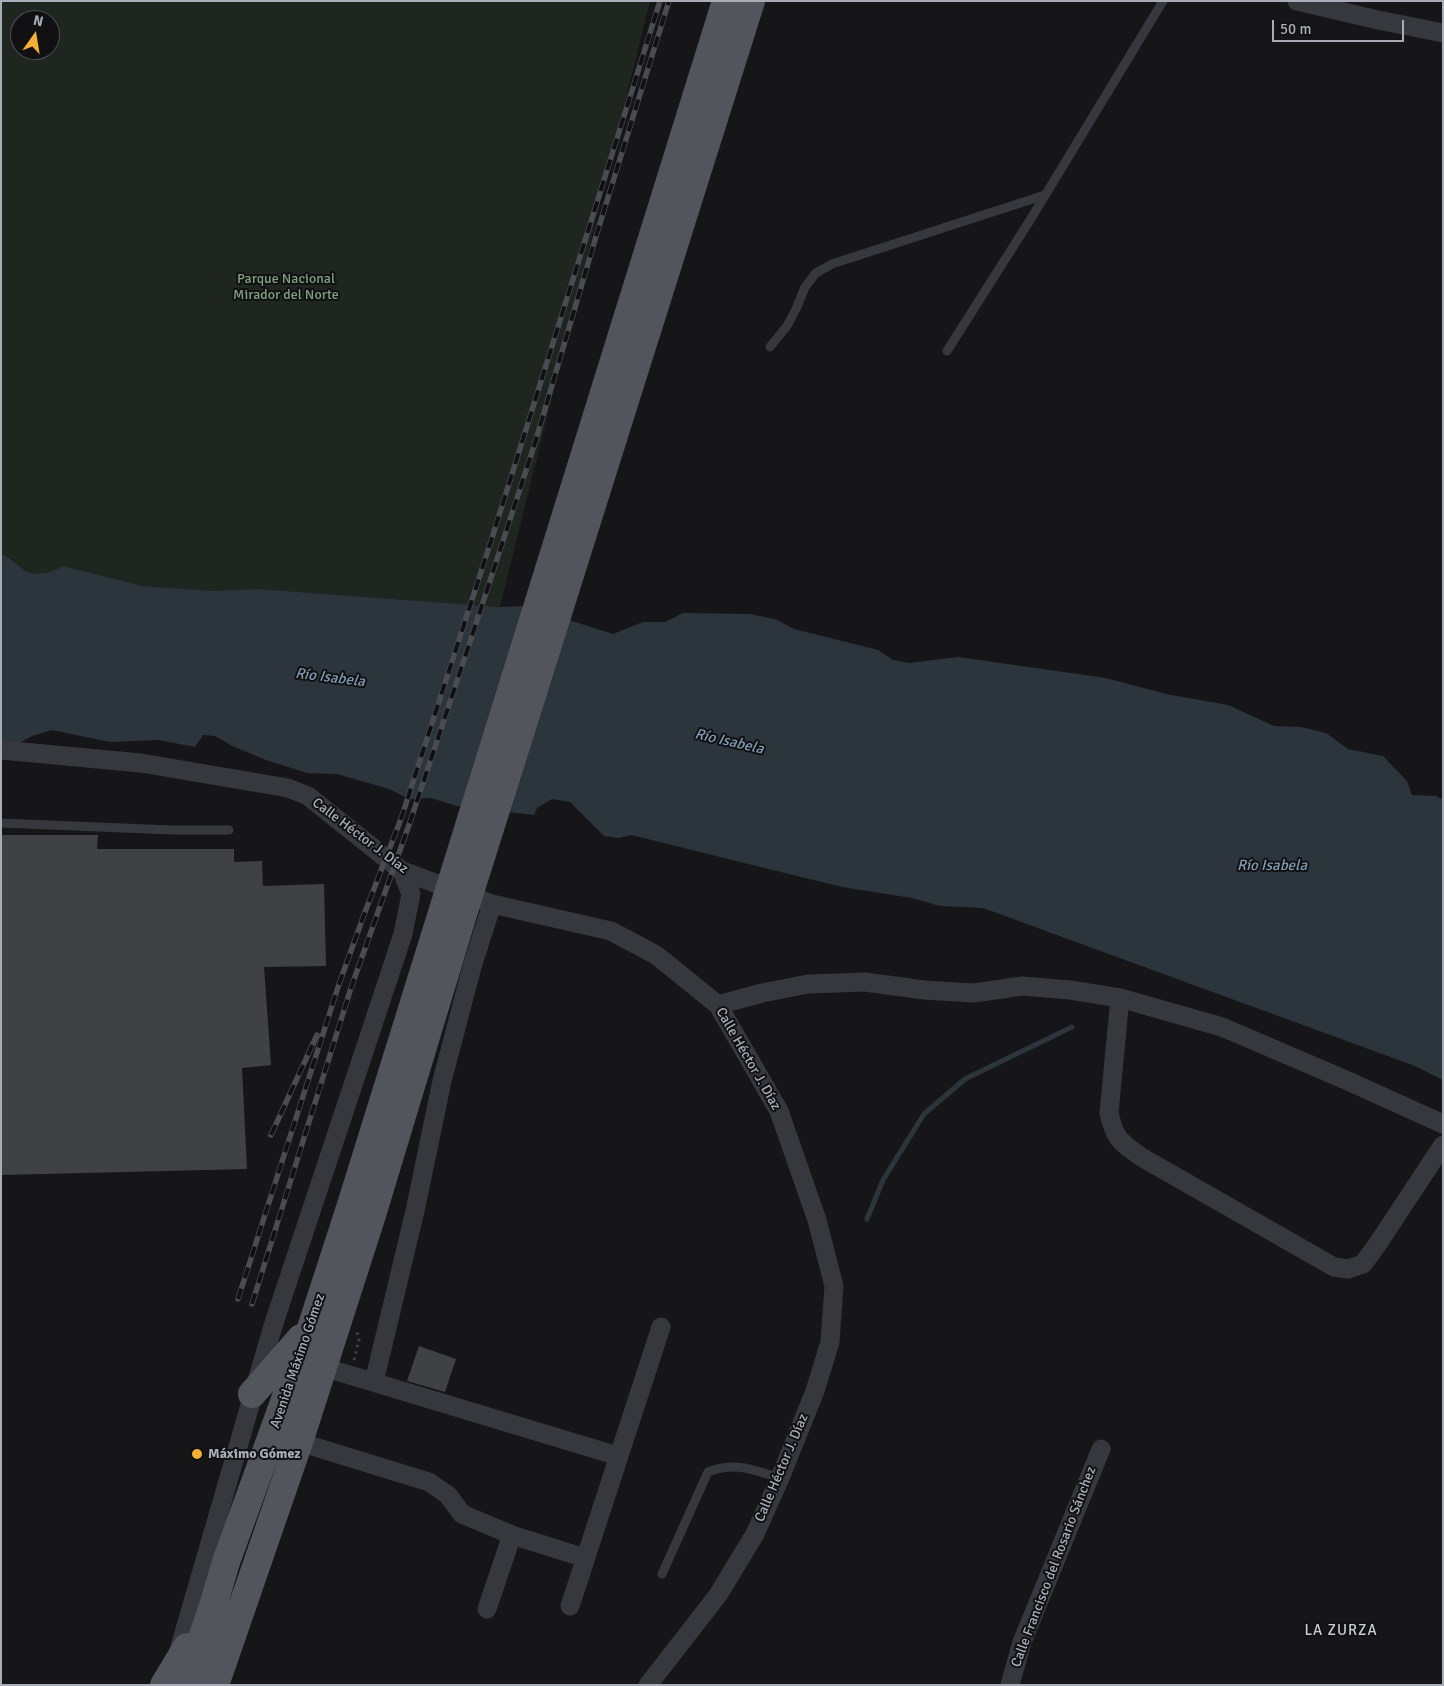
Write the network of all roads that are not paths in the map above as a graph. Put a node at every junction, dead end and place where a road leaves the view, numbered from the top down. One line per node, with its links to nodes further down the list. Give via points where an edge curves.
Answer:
1 (726, 1): 18 (main road)
2 (751, 1): 18 (main road, via 473,883)
3 (1163, 1): 6 (lane)
4 (1296, 1): 5 (street)
5 (1443, 33)
6 (1045, 195): 7 (lane, via 832,264 816,273 804,287 787,326); 8 (lane)
7 (770, 347)
8 (947, 352)
9 (1, 750): 12 (street, Calle Héctor J. Díaz, via 140,763 288,788 308,796)
10 (1, 823): 11 (lane)
11 (229, 830)
12 (402, 871): 13 (street, Calle Héctor J. Díaz); 23 (street, via 411,894 403,934)
13 (492, 904): 15 (street, Calle Héctor J. Díaz, via 611,931 656,955); 22 (street, via 442,1081)
14 (1120, 998): 15 (street, via 1022,986 974,993 865,982 808,984); 16 (street, via 1222,1027); 17 (street, via 1109,1113 1113,1130 1123,1144 1334,1267 1348,1269 1362,1264)
15 (718, 1005): 27 (street, Calle Héctor J. Díaz, via 779,1111 817,1220 834,1286 830,1342)
16 (1443, 1124)
17 (1443, 1145)
18 (361, 1211): 19 (main road, Avenida Máximo Gómez); 21 (main road, Avenida Máximo Gómez)
19 (312, 1325): 23 (main road); 33 (main road, Avenida Máximo Gómez, via 213,1606)
20 (661, 1327): 26 (street)
21 (323, 1367): 22 (street); 24 (main road, Avenida Máximo Gómez)
22 (374, 1382): 26 (street)
23 (252, 1394): 33 (street)
24 (299, 1442): 28 (street, via 429,1482 448,1495 462,1514); 34 (main road, Avenida Máximo Gómez)
25 (1101, 1449): 36 (street, Calle Francisco del Rosario Sánchez, via 1026,1633)
26 (618, 1456): 29 (street)
27 (780, 1478): 30 (lane, via 738,1466 708,1472); 35 (street, Calle Héctor J. Díaz, via 755,1534 718,1595)
28 (512, 1535): 29 (street); 32 (street)
29 (585, 1558): 31 (street)
30 (662, 1574)
31 (570, 1606)
32 (487, 1609)
33 (175, 1678)
34 (216, 1685)
35 (648, 1685)
36 (1010, 1685)

